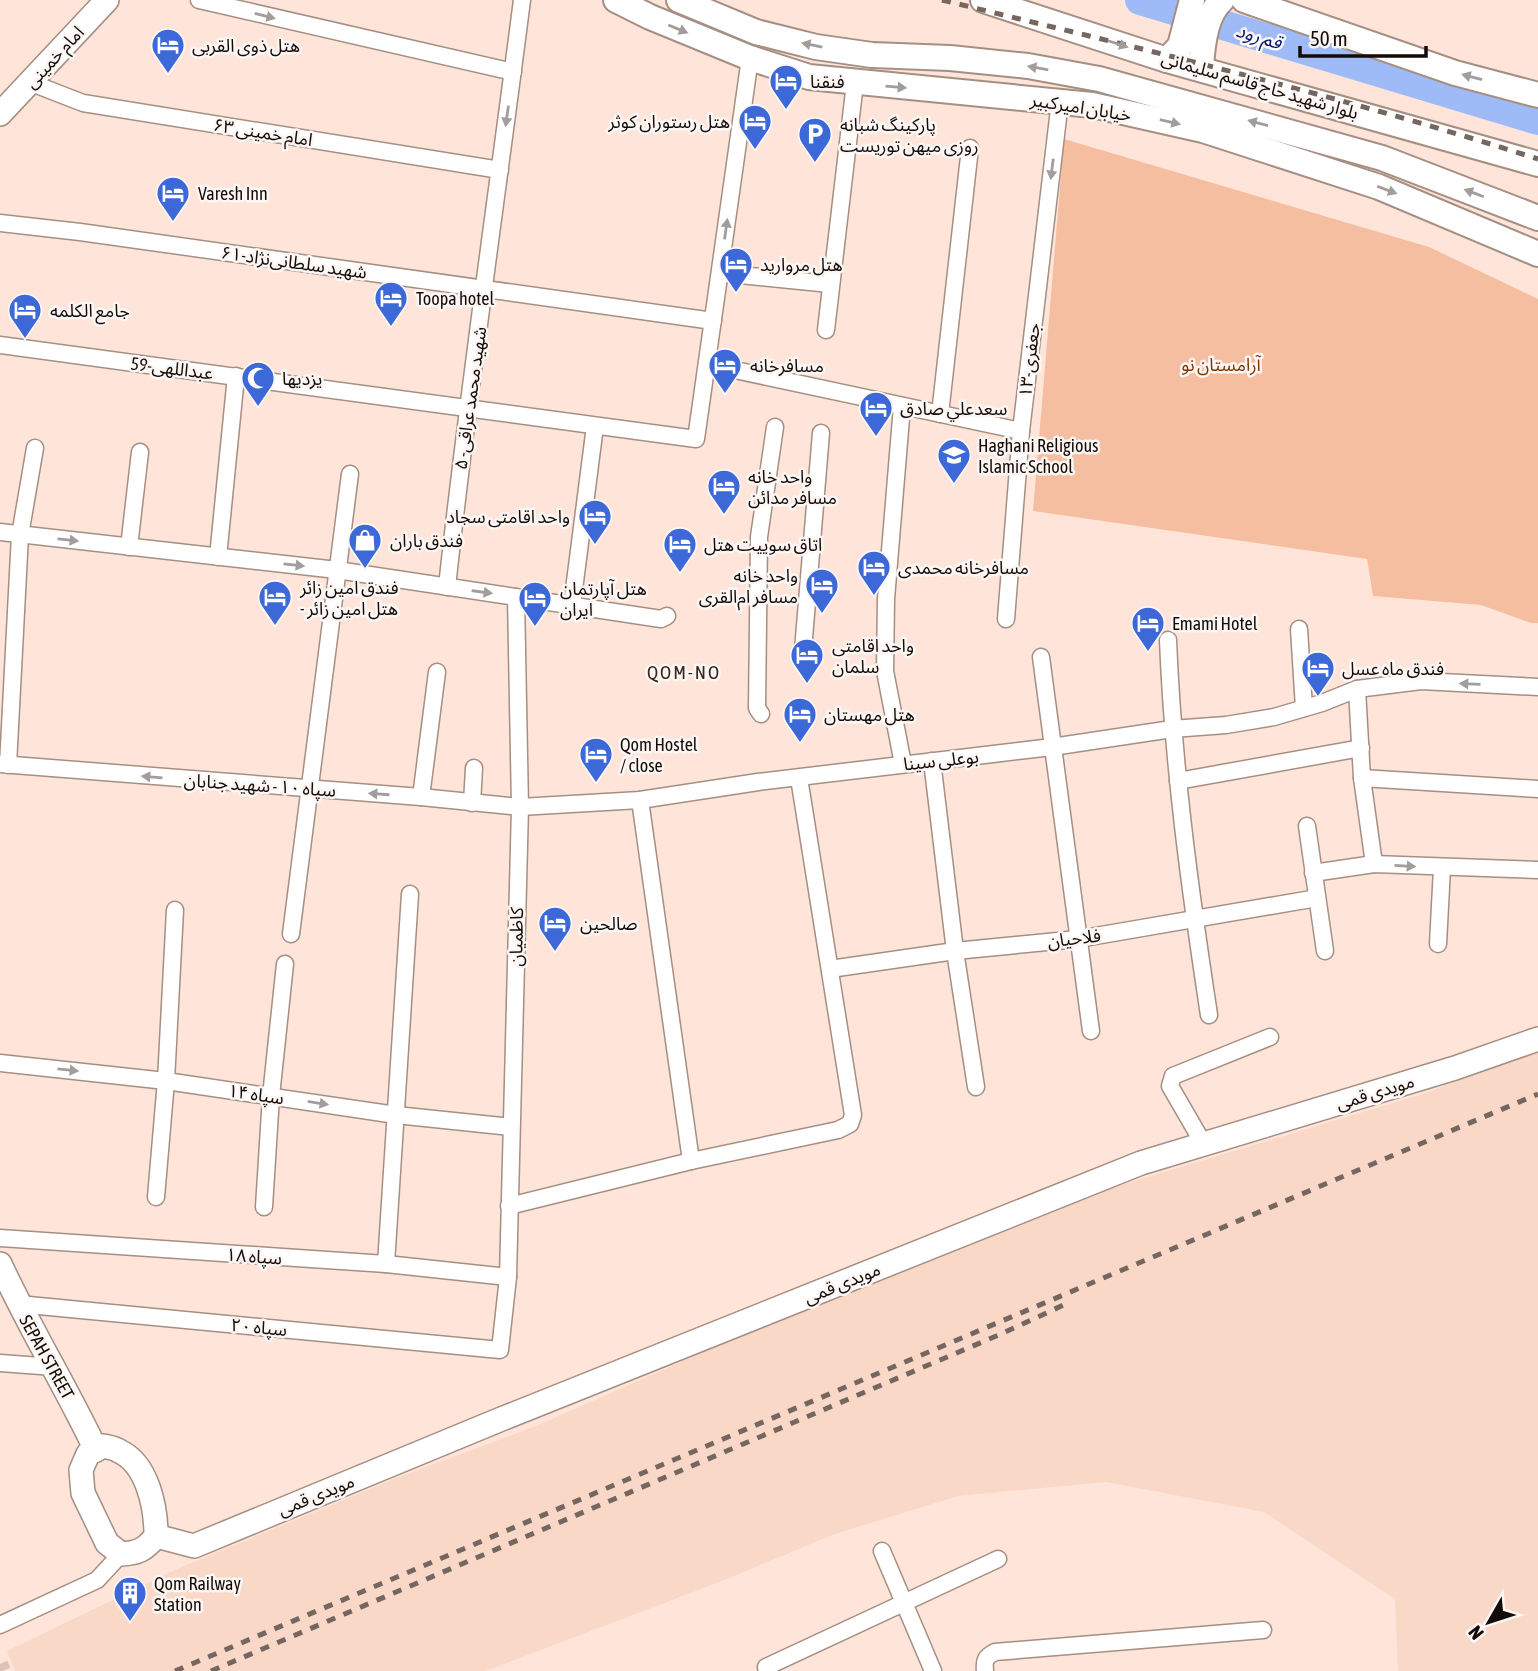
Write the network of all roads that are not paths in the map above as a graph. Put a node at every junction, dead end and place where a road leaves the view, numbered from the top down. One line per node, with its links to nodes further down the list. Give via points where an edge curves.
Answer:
1 (107, 0): 12 (street, امام خمینی)
2 (199, 0): 11 (street, one-way to 11)
3 (522, 0): 11 (street, شهید محمد عراقی- ۵)
4 (617, 0): 10 (main road, خیابان امیرکبیر, one-way to 10)
5 (679, 0): 20 (main road, خیابان امیرکبیر, one-way to 5, via 1382,158 1099,79 1028,66 816,47 756,32)
6 (983, 0): 9 (main road, بلوار شهید حاج قاسم سلیمانی, one-way to 9)
7 (1244, 0): 14 (main road, one-way to 7, via 1455,73)
8 (1204, 3): 9 (main road)
9 (1187, 57): 18 (main road, بلوار شهید حاج قاسم سلیمانی)
10 (750, 58): 13 (main road, خیابان امیرکبیر, via 809,77); 23 (street, one-way to 10)
11 (513, 72): 19 (street, شهید محمد عراقی- ۵, one-way to 19)
12 (29, 82): 16 (street, امام خمینی); 19 (street, امام خمینی ۶۳, via 83,103)
13 (855, 83): 15 (main road, خیابان امیرکبیر, one-way to 15); 24 (street)
14 (1538, 95)
15 (1060, 101): 22 (main road, خیابان امیرکبیر, one-way to 22, via 1203,130 1379,187); 36 (street, جعفری-۱۳, one-way to 36)
16 (0, 114)
17 (970, 148): 33 (street)
18 (1538, 164)
19 (500, 170): 25 (street, شهید محمد عراقی- ۵)
20 (1538, 218)
21 (0, 223): 25 (street, شهید سلطانی‌نژاد-۶۱)
22 (1538, 254)
23 (720, 273): 24 (street); 26 (street)
24 (830, 285): 27 (street)
25 (485, 289): 26 (street, شهید سلطانی‌نژاد-۶۱); 32 (street, شهید محمد عراقی- ۵)
26 (713, 321): 29 (street)
27 (826, 330)
28 (0, 345): 30 (street, عبداللهی-59)
29 (707, 364): 31 (street); 34 (street, عبداللهی-59, via 696,439)
30 (236, 376): 32 (street, عبداللهی-59); 44 (street)
31 (902, 406): 33 (street); 65 (street, via 886,599 885,671)
32 (468, 408): 34 (street, عبداللهی-59); 46 (street, شهید محمد عراقی- ۵)
33 (940, 414): 36 (street)
34 (595, 426): 48 (street)
35 (775, 428): 59 (street, via 759,537 756,666)
36 (1021, 431): 50 (street, جعفری-۱۳)
37 (821, 433): 53 (street)
38 (34, 448): 42 (street)
39 (139, 452): 43 (street)
40 (351, 474): 45 (street)
41 (0, 532): 42 (street)
42 (20, 535): 43 (street, one-way to 43); 64 (street)
43 (129, 547): 44 (street)
44 (218, 556): 45 (street, one-way to 45)
45 (337, 570): 46 (street); 70 (street)
46 (447, 587): 47 (street, one-way to 47)
47 (516, 597): 48 (street); 75 (street, کاظمیان)
48 (572, 605): 49 (street, via 661,619)
49 (667, 616)
50 (1006, 619)
51 (1298, 629): 58 (street)
52 (1168, 640): 60 (street)
53 (803, 650)
54 (1041, 656): 61 (street)
55 (437, 672): 72 (street)
56 (1538, 687): 57 (street, بوعلی سینا, one-way to 57, via 1421,681)
57 (1357, 689): 58 (street, بوعلی سینا); 62 (street)
58 (1304, 708): 60 (street, بوعلی سینا, via 1226,725)
59 (761, 713)
60 (1172, 729): 61 (street, بوعلی سینا); 69 (street)
61 (1052, 747): 63 (street, بوعلی سینا); 86 (street)
62 (1361, 748): 68 (street); 69 (street)
63 (932, 761): 65 (street, بوعلی سینا); 88 (street)
64 (4, 764): 70 (street, سپاه ۱۰ - شهید جنابان, one-way to 64)
65 (903, 764): 67 (street, بوعلی سینا)
66 (474, 768): 74 (street)
67 (799, 778): 73 (street, بوعلی سینا); 91 (street)
68 (1362, 778): 71 (street); 77 (street)
69 (1178, 781): 84 (street)
70 (310, 789): 72 (street, سپاه ۱۰ - شهید جنابان, one-way to 70); 85 (street)
71 (1538, 789)
72 (421, 797): 74 (street, سپاه ۱۰ - شهید جنابان)
73 (640, 800): 75 (street, بوعلی سینا); 103 (street)
74 (472, 803): 75 (street, سپاه ۱۰ - شهید جنابان)
75 (520, 807): 101 (street, کاظمیان)
76 (1307, 825): 80 (street)
77 (1374, 864): 78 (street, one-way to 78); 80 (street)
78 (1442, 868): 79 (street); 87 (street)
79 (1538, 870)
80 (1313, 873): 82 (street)
81 (410, 894): 100 (street)
82 (1317, 898): 84 (street, فلاحیان); 89 (street)
83 (175, 910): 97 (street)
84 (1194, 919): 86 (street, فلاحیان); 92 (street)
85 (291, 934)
86 (1078, 939): 88 (street, فلاحیان); 93 (street)
87 (1438, 944)
88 (955, 951): 91 (street, فلاحیان); 98 (street)
89 (1325, 951)
90 (285, 964): 99 (street)
91 (830, 969): 103 (street, via 853,1115 850,1124)
92 (1209, 1015)
93 (1091, 1031)
94 (1270, 1037): 102 (street, via 1173,1076 1170,1086)
95 (1538, 1039): 102 (street, مویدی قمی)
96 (0, 1063): 97 (street, سپاه ۱۴, one-way to 97)
97 (166, 1081): 99 (street, سپاه ۱۴); 104 (street)
98 (976, 1087)
99 (271, 1096): 100 (street, سپاه ۱۴, one-way to 100); 106 (street)
100 (396, 1115): 101 (street, سپاه ۱۴); 109 (street)
101 (512, 1127): 105 (street, کاظمیان)
102 (1203, 1143): 116 (street, مویدی قمی, via 1142,1163 550,1399 194,1546)
103 (691, 1161): 105 (street)
104 (156, 1197)
105 (509, 1206): 110 (street, کاظمیان)
106 (264, 1207)
107 (0, 1238): 109 (street, سپاه ۱۸)
108 (0, 1264): 111 (street, SEPAH STREET)
109 (386, 1265): 110 (street, سپاه ۱۸)
110 (508, 1277): 112 (street, کاظمیان)
111 (18, 1304): 112 (street, سپاه ۲۰); 114 (street, SEPAH STREET)
112 (500, 1350)
113 (0, 1363): 114 (street)
114 (54, 1367): 115 (street, SEPAH STREET)
115 (96, 1450): 116 (street, via 103,1446 121,1451 137,1467 156,1515); 118 (street, via 88,1454 81,1470 83,1493 107,1543)
116 (156, 1536): 118 (street, via 146,1549)
117 (882, 1551): 120 (street)
118 (121, 1554): 121 (street, via 97,1580)
119 (998, 1559): 120 (street)
120 (904, 1604): 123 (street, via 766,1667); 124 (street)
121 (0, 1625)
122 (1263, 1630): 125 (street, via 995,1652 984,1661)
123 (768, 1671)
124 (933, 1671)
125 (985, 1671)

